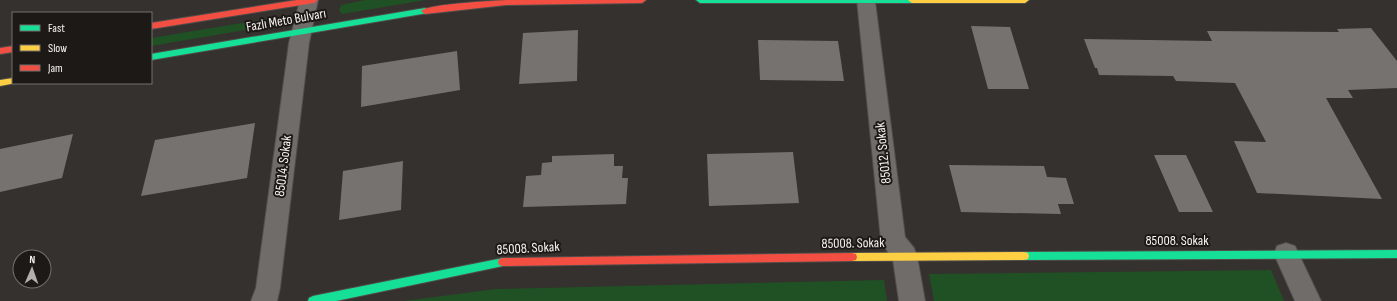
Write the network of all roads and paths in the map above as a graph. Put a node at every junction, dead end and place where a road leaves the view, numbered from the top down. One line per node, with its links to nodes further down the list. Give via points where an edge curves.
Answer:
1 (311, 0): 6 (main road, Fazlı Meto Bulvarı); 7 (street, 85014. Sokak)
2 (642, 0): 7 (main road, Fazlı Meto Bulvarı, via 564,0 462,5)
3 (700, 0): 4 (main road)
4 (866, 0): 5 (main road); 15 (street, 85012. Sokak, via 893,241)
5 (1025, 0)
6 (152, 26)
7 (301, 31): 10 (main road, Fazlı Meto Bulvarı); 16 (street, 85014. Sokak, via 268,288)
8 (12, 48): 9 (main road)
9 (0, 51)
10 (152, 57)
11 (12, 81): 12 (main road)
12 (0, 83)
13 (1286, 254): 14 (main road, 85008. Sokak); 15 (main road, 85008. Sokak); 19 (street)
14 (1397, 254)
15 (905, 256): 17 (main road, 85008. Sokak, via 508,261); 18 (street, 85012. Sokak)
16 (264, 301)
17 (313, 301)
18 (912, 301)
19 (1308, 301)

